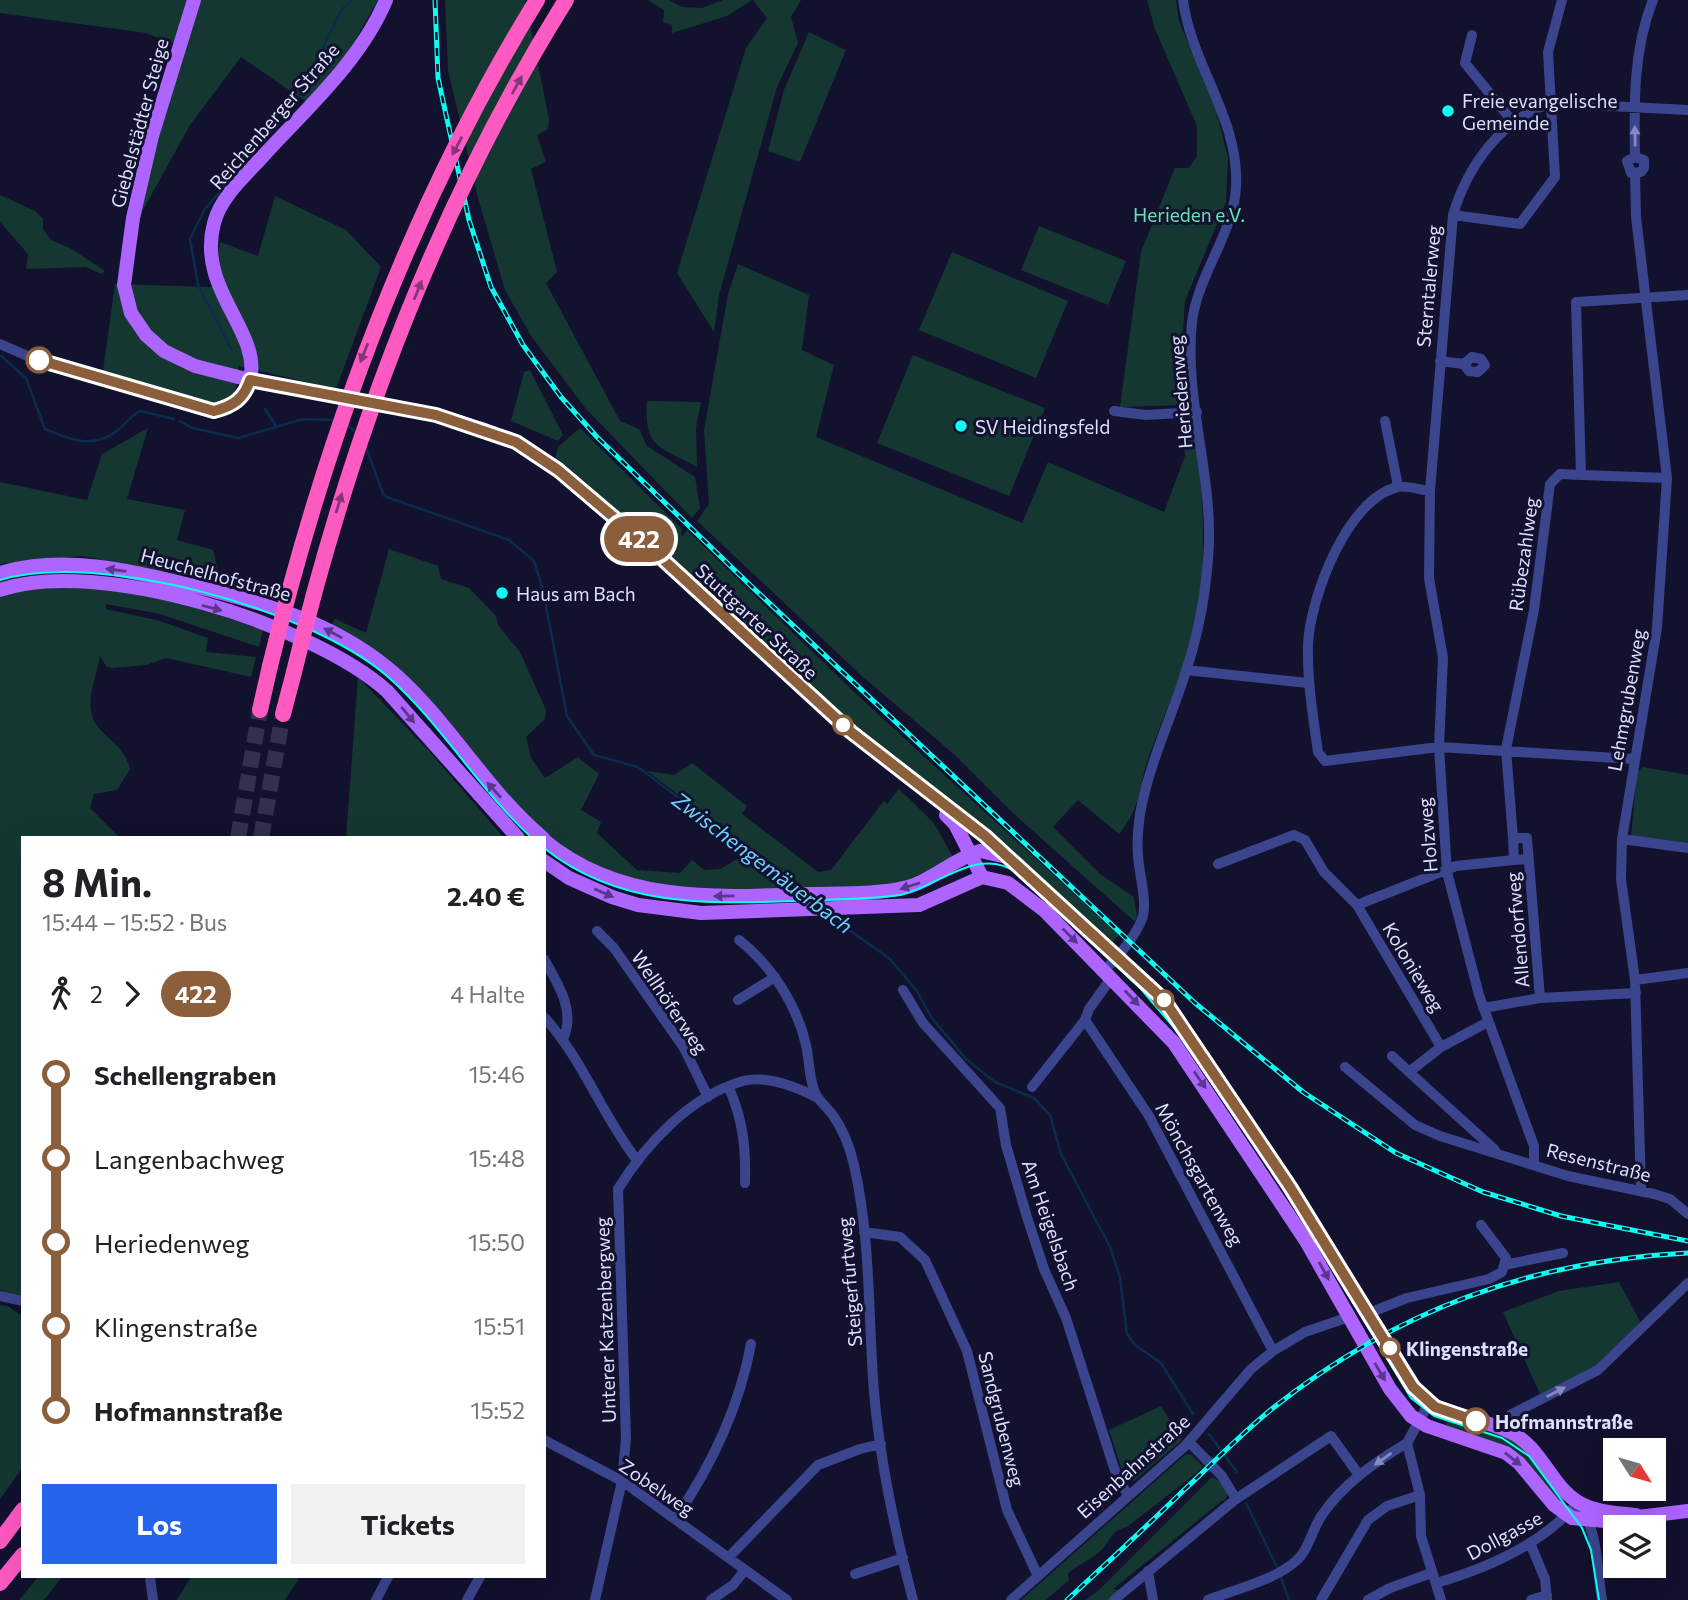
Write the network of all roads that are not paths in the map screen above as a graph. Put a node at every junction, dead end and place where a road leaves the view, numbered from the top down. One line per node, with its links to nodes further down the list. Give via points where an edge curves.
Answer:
1 (194, 0): 17 (main road, Giebelstädter Steige, via 152,136 133,218 124,285 131,313 146,335)
2 (386, 0): 20 (main road, Reichenberger Straße, via 354,54 230,192 214,224 211,258 216,283 252,354)
3 (537, 0): 32 (highway, one-way to 32, bridge, via 403,256 323,469)
4 (566, 0): 33 (highway, one-way to 4, bridge, via 319,568 379,384 461,192)
5 (1183, 0): 22 (street, Heriedenweg, via 1185,19 1221,108 1236,187 1196,293 1192,325)
6 (1562, 0): 9 (street, Sterntalerweg, via 1548,52)
7 (1653, 0): 10 (street, via 1641,31)
8 (1472, 35): 12 (street, via 1465,63)
9 (1552, 103): 10 (street, Sterntalerweg); 12 (street, Sterntalerweg); 13 (street, Sterntalerweg, via 1555,177 1520,224)
10 (1634, 108): 11 (street, Sterntalerweg); 15 (street, Lehmgrubenweg, one-way to 10, via 1635,173 1628,166 1635,157)
11 (1688, 110)
12 (1513, 122): 13 (street, Sterntalerweg, via 1472,169)
13 (1452, 215): 18 (street, Sterntalerweg)
14 (1688, 295): 15 (street)
15 (1647, 297): 24 (street, via 1576,302); 25 (street, Lehmgrubenweg)
16 (1, 347): 20 (street, via 214,411 231,407)
17 (180, 360): 20 (main road, Stuttgarter Straße)
18 (1440, 361): 19 (street, Sterntalerweg); 27 (street, Sterntalerweg)
19 (1464, 364)
20 (250, 380): 37 (main road, Stuttgarter Straße, via 436,415 516,442 601,506 823,708)
21 (1114, 411): 22 (street, via 1146,415)
22 (1196, 412): 30 (street, Heriedenweg, via 1208,497 1209,543 1204,600)
23 (1385, 421): 26 (street)
24 (1581, 475): 25 (street, Rübezahlweg); 35 (street, Rübezahlweg, via 1560,474 1550,484 1534,610)
25 (1667, 478): 36 (street, Lehmgrubenweg, via 1657,628)
26 (1398, 486): 27 (street); 31 (street, via 1367,506 1332,557 1311,616)
27 (1430, 491): 34 (street, Holzweg, via 1429,578 1443,658)
28 (0, 573): 40 (main road, Heuchelhofstraße, one-way to 28, via 492,789 396,676 374,657 324,628 247,598 144,574 83,565 45,565)
29 (0, 590): 39 (main road, Heuchelhofstraße, one-way to 39, via 40,582 136,589 242,616 313,642 368,674 387,691)
30 (1186, 670): 31 (street); 56 (street, Heriedenweg, via 1151,768 1140,815 1143,917)
31 (1308, 683): 34 (street, via 1318,752 1325,761)
32 (260, 710)
33 (283, 715)
34 (1439, 747): 35 (street); 51 (street, Holzweg)
35 (1506, 749): 36 (street); 41 (street, Allendorfweg)
36 (1633, 759): 42 (street, Lehmgrubenweg)
37 (914, 783): 38 (main road, Stuttgarter Straße); 45 (main road, Stuttgarter Straße, via 955,824)
38 (967, 824): 45 (main road, Stuttgarter Straße, via 976,837); 46 (main road, Stuttgarter Straße)
39 (516, 836)
40 (541, 836)
41 (1513, 838): 47 (street, Allendorfweg, via 1527,838); 48 (street, Allendorfweg)
42 (1622, 839): 44 (street); 61 (street, Lehmgrubenweg, via 1621,879)
43 (546, 840): 45 (main road, Heuchelhofstraße, one-way to 43, via 906,887 700,897 644,890 578,864)
44 (1688, 848)
45 (975, 853): 46 (main road, Stuttgarter Straße); 52 (main road, Stuttgarter Straße)
46 (1009, 858): 56 (main road, Stuttgarter Straße)
47 (1529, 859): 48 (street, Allendorfweg); 64 (street, Allendorfweg)
48 (1514, 860): 51 (street, Allendorfweg, via 1456,866)
49 (546, 862): 52 (main road, one-way to 52, via 569,878 638,905 701,913 919,905)
50 (1218, 864): 53 (street, Kolonieweg, via 1299,836 1324,872)
51 (1447, 872): 53 (street, Kolonieweg); 66 (street, Holzweg)
52 (982, 877): 59 (main road, one-way to 59, via 1017,889)
53 (1357, 905): 71 (street, Kolonieweg)
54 (597, 931): 77 (street, Wellhöferweg, via 684,1048)
55 (738, 940): 60 (street, Steigerfurtweg)
56 (1117, 956): 59 (street, Heriedenweg); 92 (main road, Stuttgarter Straße, via 1172,1012)
57 (546, 963): 70 (street, via 566,1004 568,1029)
58 (1688, 973): 61 (street)
59 (1108, 974): 68 (street); 93 (main road, one-way to 93, via 1174,1043 1306,1241)
60 (775, 977): 65 (street); 78 (street, Steigerfurtweg, via 798,1023)
61 (1635, 980): 63 (street, Lehmgrubenweg)
62 (903, 990): 105 (street, Am Heigelsbach, via 923,1023 999,1108 1044,1269 1066,1318 1117,1477)
63 (1636, 993): 64 (street, Allendorfweg); 83 (street, Lehmgrubenweg)
64 (1540, 998): 66 (street, Allendorfweg)
65 (738, 1000)
66 (1483, 1008): 69 (street, Holzweg)
67 (546, 1019): 70 (street)
68 (1085, 1020): 75 (street); 95 (street, Mönchsgartenweg, via 1156,1127)
69 (1488, 1023): 71 (street); 81 (street, Holzweg, via 1534,1146)
70 (563, 1039): 80 (street)
71 (1441, 1047): 74 (street)
72 (1392, 1056): 74 (street)
73 (1345, 1067): 79 (street, Resenstraße, via 1415,1125)
74 (1409, 1072): 79 (street)
75 (1032, 1087)
76 (729, 1088): 77 (street, Unterer Katzenbergweg); 78 (street, Unterer Katzenbergweg, via 756,1081 797,1088); 82 (street, via 746,1146)
77 (708, 1097): 80 (street, Unterer Katzenbergweg, via 679,1117)
78 (816, 1097): 86 (street, Steigerfurtweg, via 846,1138)
79 (1497, 1152): 81 (street, Resenstraße)
80 (636, 1159): 104 (street, Unterer Katzenbergweg, via 618,1189 626,1439)
81 (1534, 1163): 83 (street, Resenstraße, via 1568,1176)
82 (745, 1183)
83 (1641, 1191): 84 (street, Resenstraße)
84 (1686, 1209)
85 (1481, 1225): 88 (street, via 1503,1249)
86 (864, 1232): 101 (street, Steigerfurtweg); 125 (street, Sandgrubenweg, via 900,1237 925,1260 967,1351 1007,1510)
87 (1563, 1253): 88 (street)
88 (1504, 1265): 92 (street, via 1502,1272 1489,1279 1407,1298)
89 (1688, 1283): 98 (street, one-way to 89, via 1510,1415 1598,1370)
90 (0, 1296): 91 (street)
91 (21, 1301)
92 (1369, 1313): 93 (main road); 96 (main road, Stuttgarter Straße, via 1413,1387)
93 (1349, 1317): 95 (street, Eisenbahnstraße, via 1305,1332); 97 (main road, one-way to 97, via 1393,1394)
94 (751, 1344): 114 (street, via 736,1408)
95 (1273, 1351): 99 (street, Eisenbahnstraße, via 1251,1369)
96 (1429, 1403): 97 (street); 98 (main road)
97 (1418, 1421): 100 (street); 113 (main road, one-way to 113, via 1506,1453)
98 (1499, 1427): 108 (main road, via 1530,1445)
99 (1189, 1442): 105 (street, Eisenbahnstraße); 107 (street, via 1222,1476)
100 (1407, 1443): 103 (street, one-way to 103); 106 (street)
101 (881, 1444): 120 (street, via 818,1465); 121 (street, Steigerfurtweg)
102 (546, 1447): 104 (street, Zobelweg)
103 (1359, 1475): 107 (street, via 1331,1436); 142 (street, via 1320,1517 1299,1559)
104 (622, 1481): 114 (street, Zobelweg); 135 (street, Unterer Katzenbergweg)
105 (1128, 1495): 125 (street, Eisenbahnstraße)
106 (1420, 1495): 129 (street, via 1421,1536); 143 (street, via 1387,1506 1368,1520)
107 (1236, 1499): 123 (street)
108 (1578, 1502): 111 (main road); 113 (street, Dollgasse); 116 (street)
109 (1688, 1510): 112 (main road)
110 (21, 1513): 117 (highway)
111 (1630, 1515)
112 (1645, 1515)
113 (1567, 1516): 116 (main road); 118 (street, Dollgasse)
114 (675, 1520): 120 (street, Zobelweg)
115 (1603, 1520): 116 (main road)
116 (1591, 1521): 147 (street)
117 (0, 1541)
118 (1531, 1543): 129 (street, Dollgasse, via 1469,1574); 131 (street, via 1545,1578)
119 (21, 1557): 130 (highway)
120 (729, 1557): 122 (street, Zobelweg)
121 (903, 1558): 124 (street); 138 (street, Steigerfurtweg)
122 (745, 1570): 136 (street); 137 (street, Zobelweg)
123 (1148, 1571): 140 (street); 141 (street)
124 (855, 1574)
125 (1038, 1576): 139 (street, Eisenbahnstraße)
126 (150, 1578): 132 (street)
127 (387, 1578): 133 (street)
128 (479, 1578): 134 (street)
129 (1434, 1578): 144 (street, Dollgasse, via 1390,1588); 145 (street)
130 (0, 1583)
131 (1547, 1598): 146 (street)
132 (153, 1600)
133 (376, 1600)
134 (467, 1600)
135 (595, 1600)
136 (711, 1600)
137 (787, 1600)
138 (913, 1600)
139 (1011, 1600)
140 (1114, 1600)
141 (1153, 1600)
142 (1208, 1600)
143 (1321, 1600)
144 (1368, 1600)
145 (1441, 1600)
146 (1531, 1600)
147 (1602, 1600)

